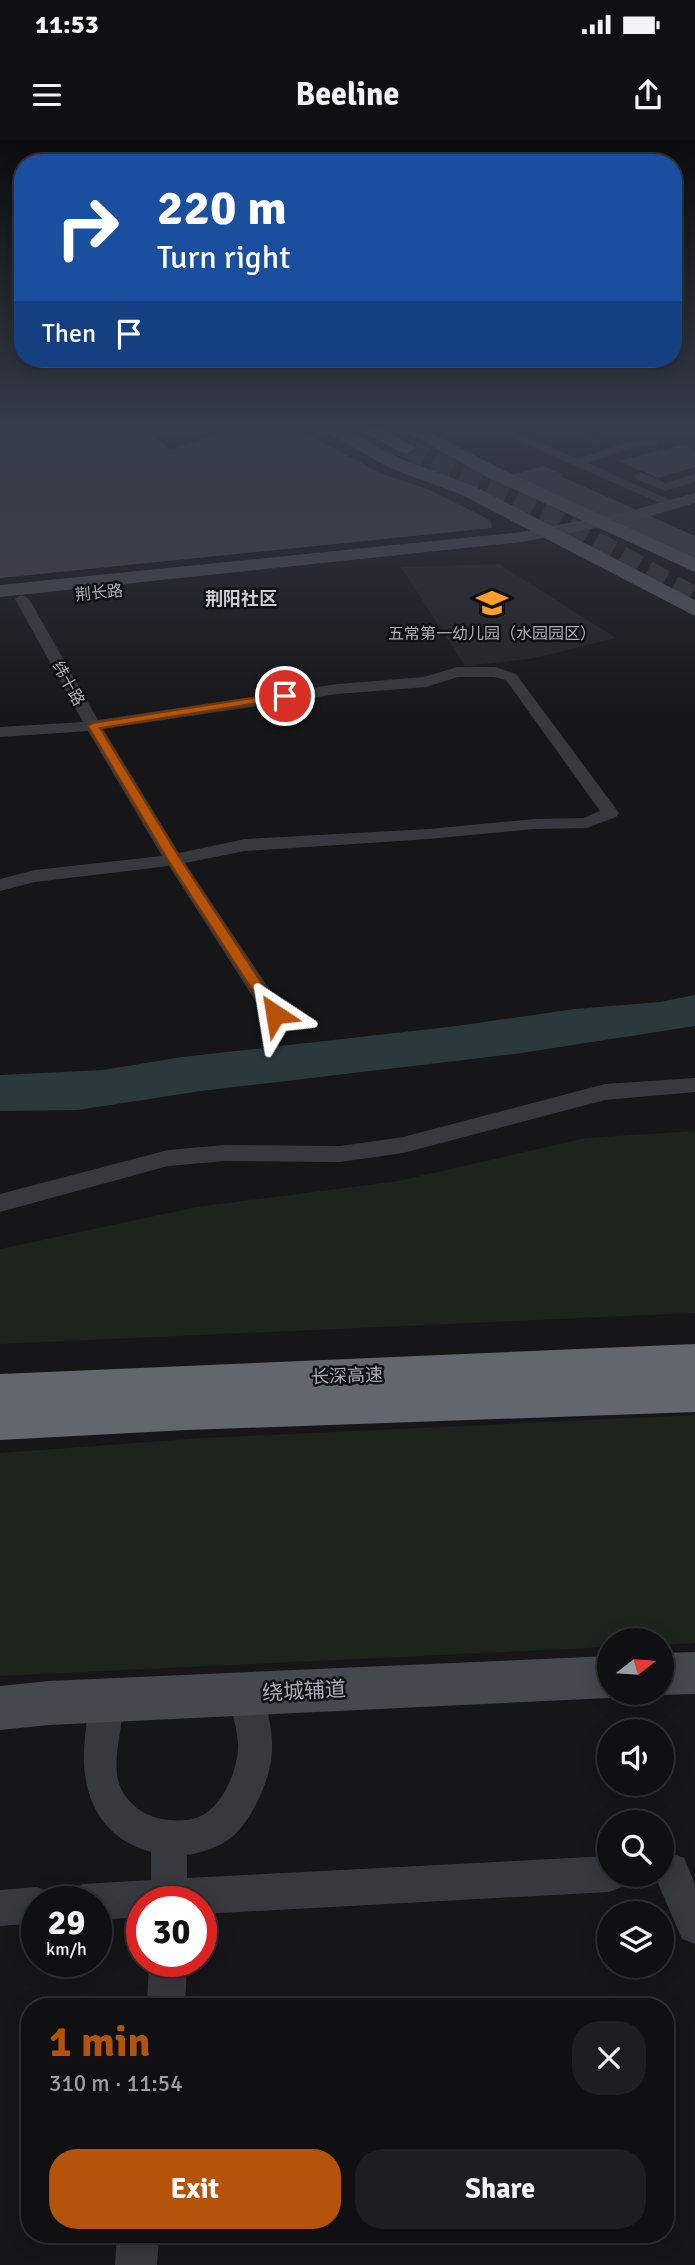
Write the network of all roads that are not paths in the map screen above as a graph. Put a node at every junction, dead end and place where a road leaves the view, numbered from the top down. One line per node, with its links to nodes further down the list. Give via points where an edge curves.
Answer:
1 (542, 528): 4 (main road)
2 (603, 528): 4 (main road, 荆长路)
3 (618, 528): 5 (main road)
4 (559, 537): 6 (main road, 荆长路); 7 (main road, 荆长路); 9 (main road)
5 (695, 566)
6 (0, 591)
7 (22, 600): 8 (main road, 荆长路); 10 (street, 纬十路)
8 (0, 602)
9 (695, 609)
10 (93, 726): 11 (street); 12 (street, 纬十路); 12 (street, via 338,689 426,682 457,672 495,672 512,677 610,813 587,823 245,845)
11 (0, 732)
12 (174, 860): 13 (street, via 69,871); 14 (street, 纬十路)
13 (0, 885)
14 (275, 1014)
15 (695, 1085): 16 (street, via 605,1091 403,1145 340,1154 225,1153 168,1158)
16 (0, 1203)
17 (695, 1361): 18 (highway, 长深高速)
18 (0, 1392)
19 (695, 1394): 20 (highway, 长深高速)
20 (0, 1422)
21 (695, 1673): 22 (main road)
22 (674, 1674)
23 (597, 1678): 24 (main road, 绕城辅道)
24 (246, 1693): 25 (main road, 绕城辅道); 27 (street, via 256,1754 241,1798 213,1829)
25 (106, 1700): 26 (main road, 绕城辅道); 27 (street, via 100,1756 103,1788 122,1822 153,1837)
26 (0, 1708)
27 (169, 1836): 30 (street)
28 (676, 1870): 34 (street)
29 (597, 1875): 31 (street)
30 (169, 1886)
31 (217, 1896)
32 (21, 1906): 33 (street)
33 (0, 1908)
34 (695, 1926)
35 (167, 1977): 36 (street)
36 (166, 1998)
37 (137, 2243): 38 (street)
38 (136, 2265)

